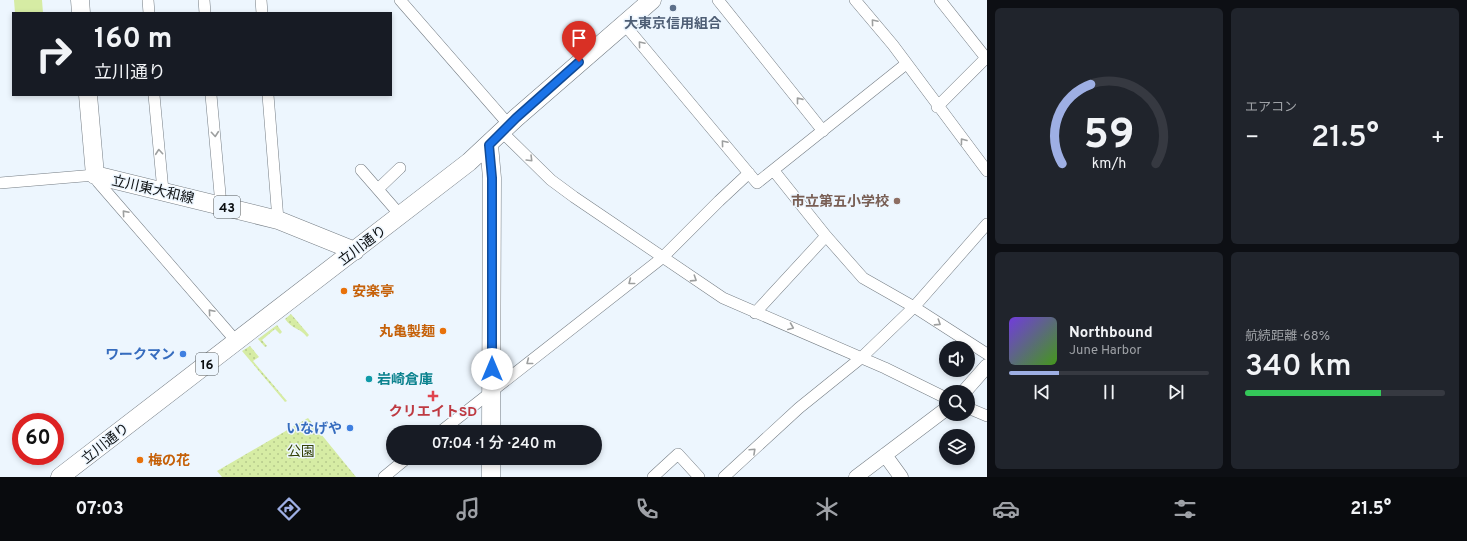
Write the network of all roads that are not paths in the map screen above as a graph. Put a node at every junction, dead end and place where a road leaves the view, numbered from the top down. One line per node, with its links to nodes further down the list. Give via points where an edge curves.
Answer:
1 (80, 0): 10 (main road)
2 (148, 0): 11 (street)
3 (204, 0): 12 (street)
4 (261, 0): 13 (street)
5 (400, 0): 22 (street)
6 (652, 0): 14 (main road, 立川通り / 16)
7 (718, 0): 23 (street, one-way to 7)
8 (855, 0): 16 (street, one-way to 8)
9 (940, 0): 15 (street)
10 (81, 12)
11 (149, 12)
12 (205, 12)
13 (262, 12)
14 (624, 24): 22 (main road, 立川通り / 16); 29 (street, one-way to 14)
15 (987, 58): 21 (street)
16 (906, 64): 21 (street); 23 (street)
17 (88, 96): 30 (main road, 立川東大和線)
18 (154, 96): 33 (street, one-way to 18)
19 (211, 96): 34 (street, one-way to 34)
20 (268, 96): 36 (street)
21 (937, 107): 28 (street, one-way to 21)
22 (505, 128): 24 (main road, 立川通り / 16); 40 (street, one-way to 40, via 551,180)
23 (823, 131): 27 (street)
24 (489, 145): 35 (main road, 立川通り / 16); 48 (main road, via 492,178)
25 (400, 168): 32 (street)
26 (362, 170): 32 (street)
27 (774, 171): 29 (street, via 757,183); 38 (street)
28 (987, 171)
29 (749, 173): 40 (street)
30 (95, 175): 31 (street); 33 (main road, 立川東大和線 / 43); 43 (street, one-way to 30, via 98,182)
31 (0, 183)
32 (378, 189): 35 (street)
33 (163, 191): 34 (main road, 立川東大和線 / 43)
34 (221, 205): 36 (main road, 立川東大和線 / 43)
35 (401, 216): 39 (main road, 立川通り / 16)
36 (278, 220): 39 (main road, 立川東大和線 / 43)
37 (987, 224): 41 (street)
38 (826, 236): 41 (street, via 863,278); 42 (street)
39 (355, 251): 43 (main road, 立川通り / 16)
40 (662, 258): 42 (street, one-way to 42, via 723,298); 48 (street, one-way to 48)
41 (914, 307): 44 (street, one-way to 44); 45 (street)
42 (755, 313): 45 (street, one-way to 45)
43 (236, 341): 59 (main road, 立川通り / 16)
44 (987, 354)
45 (862, 358): 49 (street); 58 (street, one-way to 45, via 799,408)
46 (987, 366): 47 (street)
47 (970, 385)
48 (491, 391): 53 (street); 54 (main road)
49 (939, 395)
50 (975, 411): 52 (street)
51 (939, 414): 55 (street)
52 (987, 416)
53 (449, 425)
54 (491, 425)
55 (885, 456): 64 (street); 65 (street)
56 (399, 465): 60 (street)
57 (491, 465): 61 (main road)
58 (726, 476)
59 (60, 477)
60 (384, 477)
61 (491, 477)
62 (653, 477): 63 (street, via 678,454)
63 (699, 477)
64 (856, 477)
65 (901, 477)

